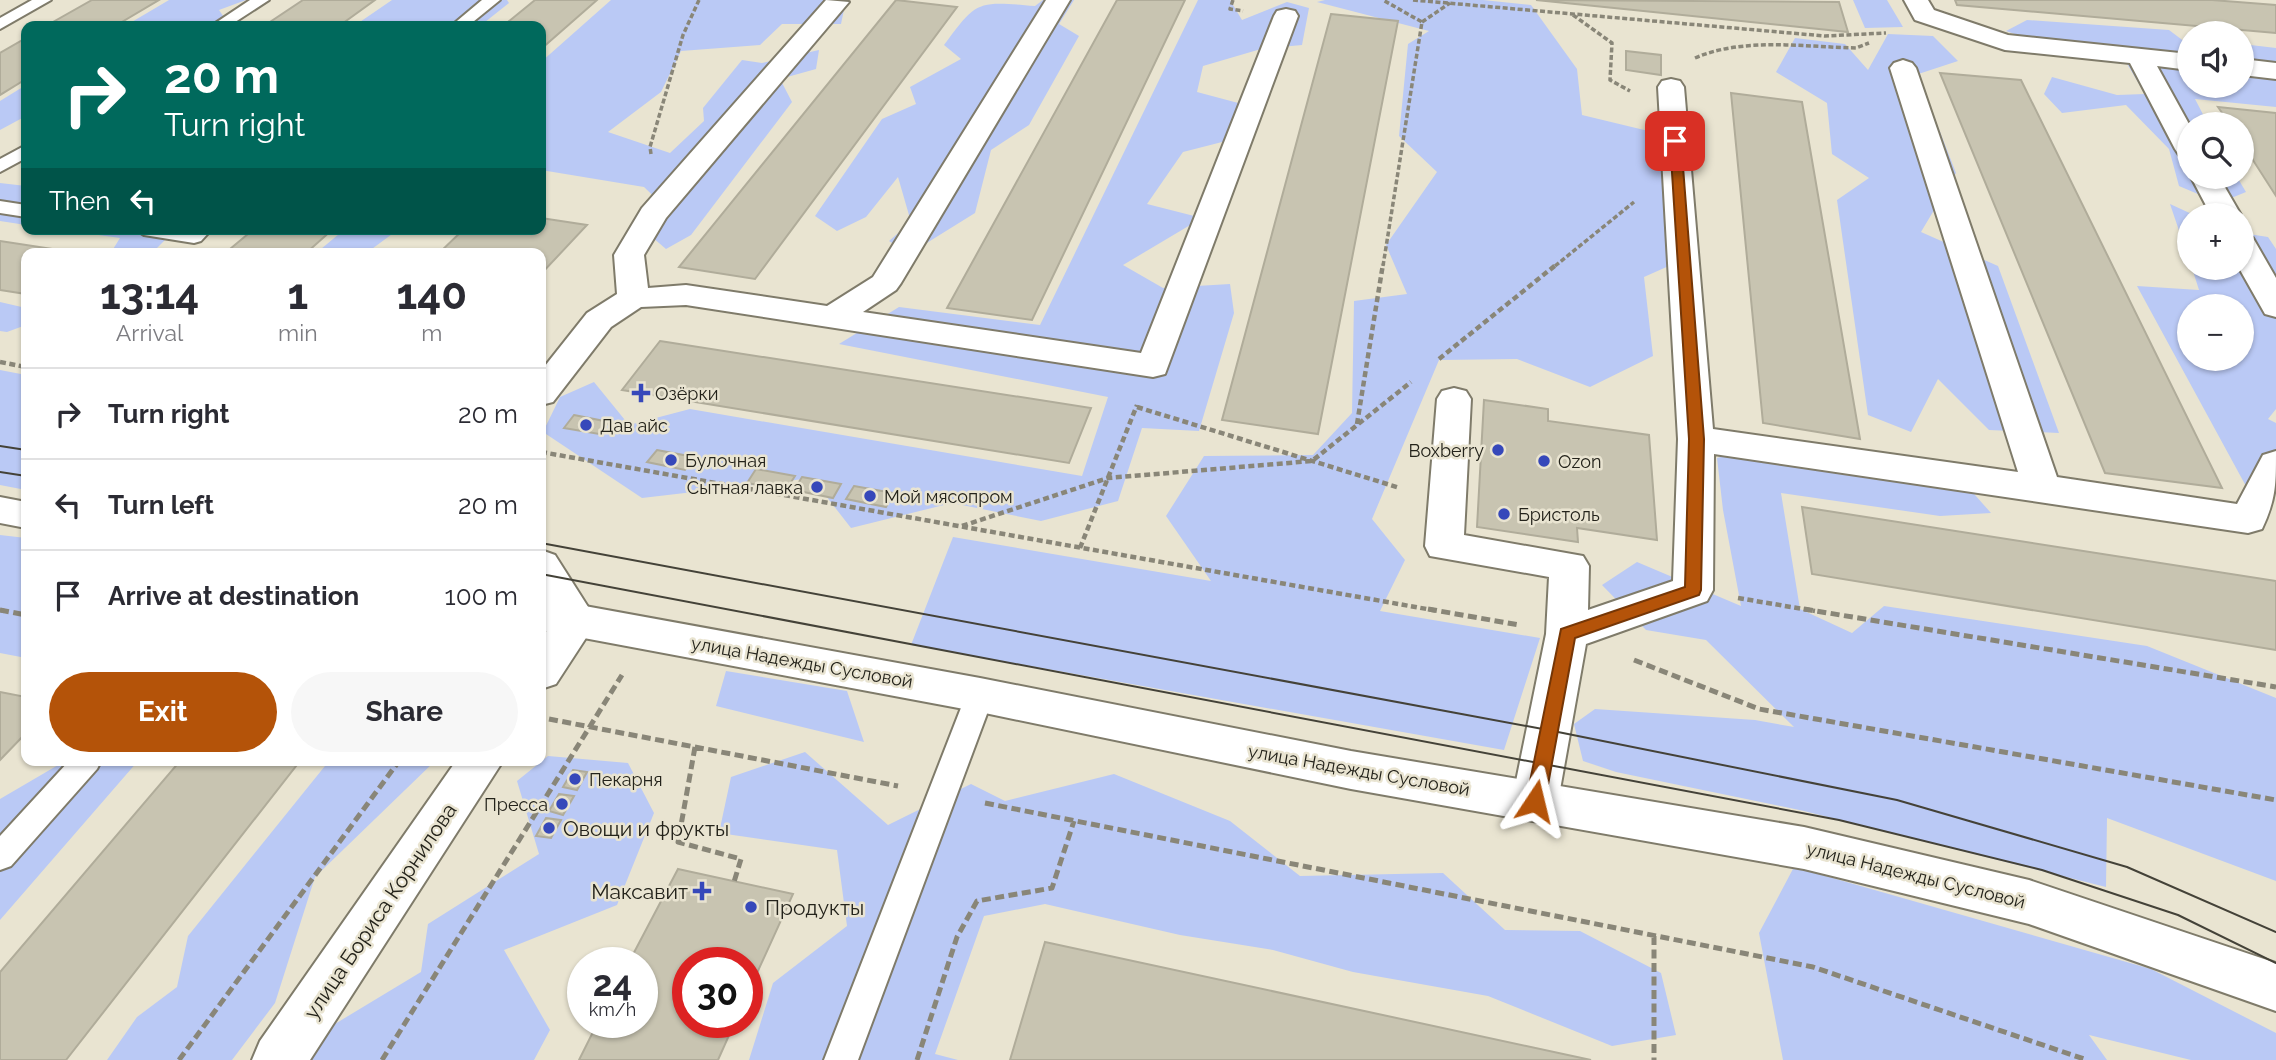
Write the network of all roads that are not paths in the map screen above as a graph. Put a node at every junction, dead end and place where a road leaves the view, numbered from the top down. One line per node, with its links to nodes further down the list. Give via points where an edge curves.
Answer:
1 (43, 0): 10 (lane)
2 (261, 0): 8 (lane)
3 (492, 0): 9 (lane)
4 (1058, 0): 27 (street, via 885,283)
5 (1916, 0): 11 (street, via 1924,15 2005,42)
6 (836, 2): 25 (street, via 653,214 629,255)
7 (1286, 16): 27 (street, via 1153,366)
8 (227, 21)
9 (465, 21)
10 (0, 24)
11 (2139, 56): 12 (street); 17 (street)
12 (2177, 61)
13 (1903, 68): 32 (street)
14 (2254, 68): 15 (street)
15 (2276, 71)
16 (1672, 101): 30 (street)
17 (2177, 127)
18 (21, 153): 19 (lane)
19 (0, 167)
20 (0, 207): 21 (lane)
21 (21, 210)
22 (196, 235): 23 (lane)
23 (180, 248)
24 (2254, 267): 26 (street)
25 (633, 298): 27 (street, via 685,295); 28 (street, via 599,320)
26 (2276, 307)
27 (833, 317)
28 (546, 388)
29 (1454, 399): 37 (street, via 1444,546 1569,566)
30 (1696, 439): 32 (street); 37 (street, via 1693,590)
31 (2276, 464): 32 (street, via 2248,519)
32 (2042, 488)
33 (0, 510): 34 (street)
34 (21, 514)
35 (546, 580): 36 (street)
36 (558, 617): 38 (street); 39 (street, улица Надежды Сусловой)
37 (1567, 634): 42 (street)
38 (546, 657)
39 (980, 695): 42 (street, улица Надежды Сусловой, via 1351,770); 48 (lane)
40 (82, 766): 43 (lane)
41 (478, 766): 47 (street, улица Бориса Корнилова)
42 (1535, 801): 44 (street, улица Надежды Сусловой, via 1804,848 2002,895)
43 (0, 857)
44 (2210, 966): 45 (street); 46 (street)
45 (2276, 987)
46 (2276, 1001)
47 (279, 1060)
48 (841, 1060)

